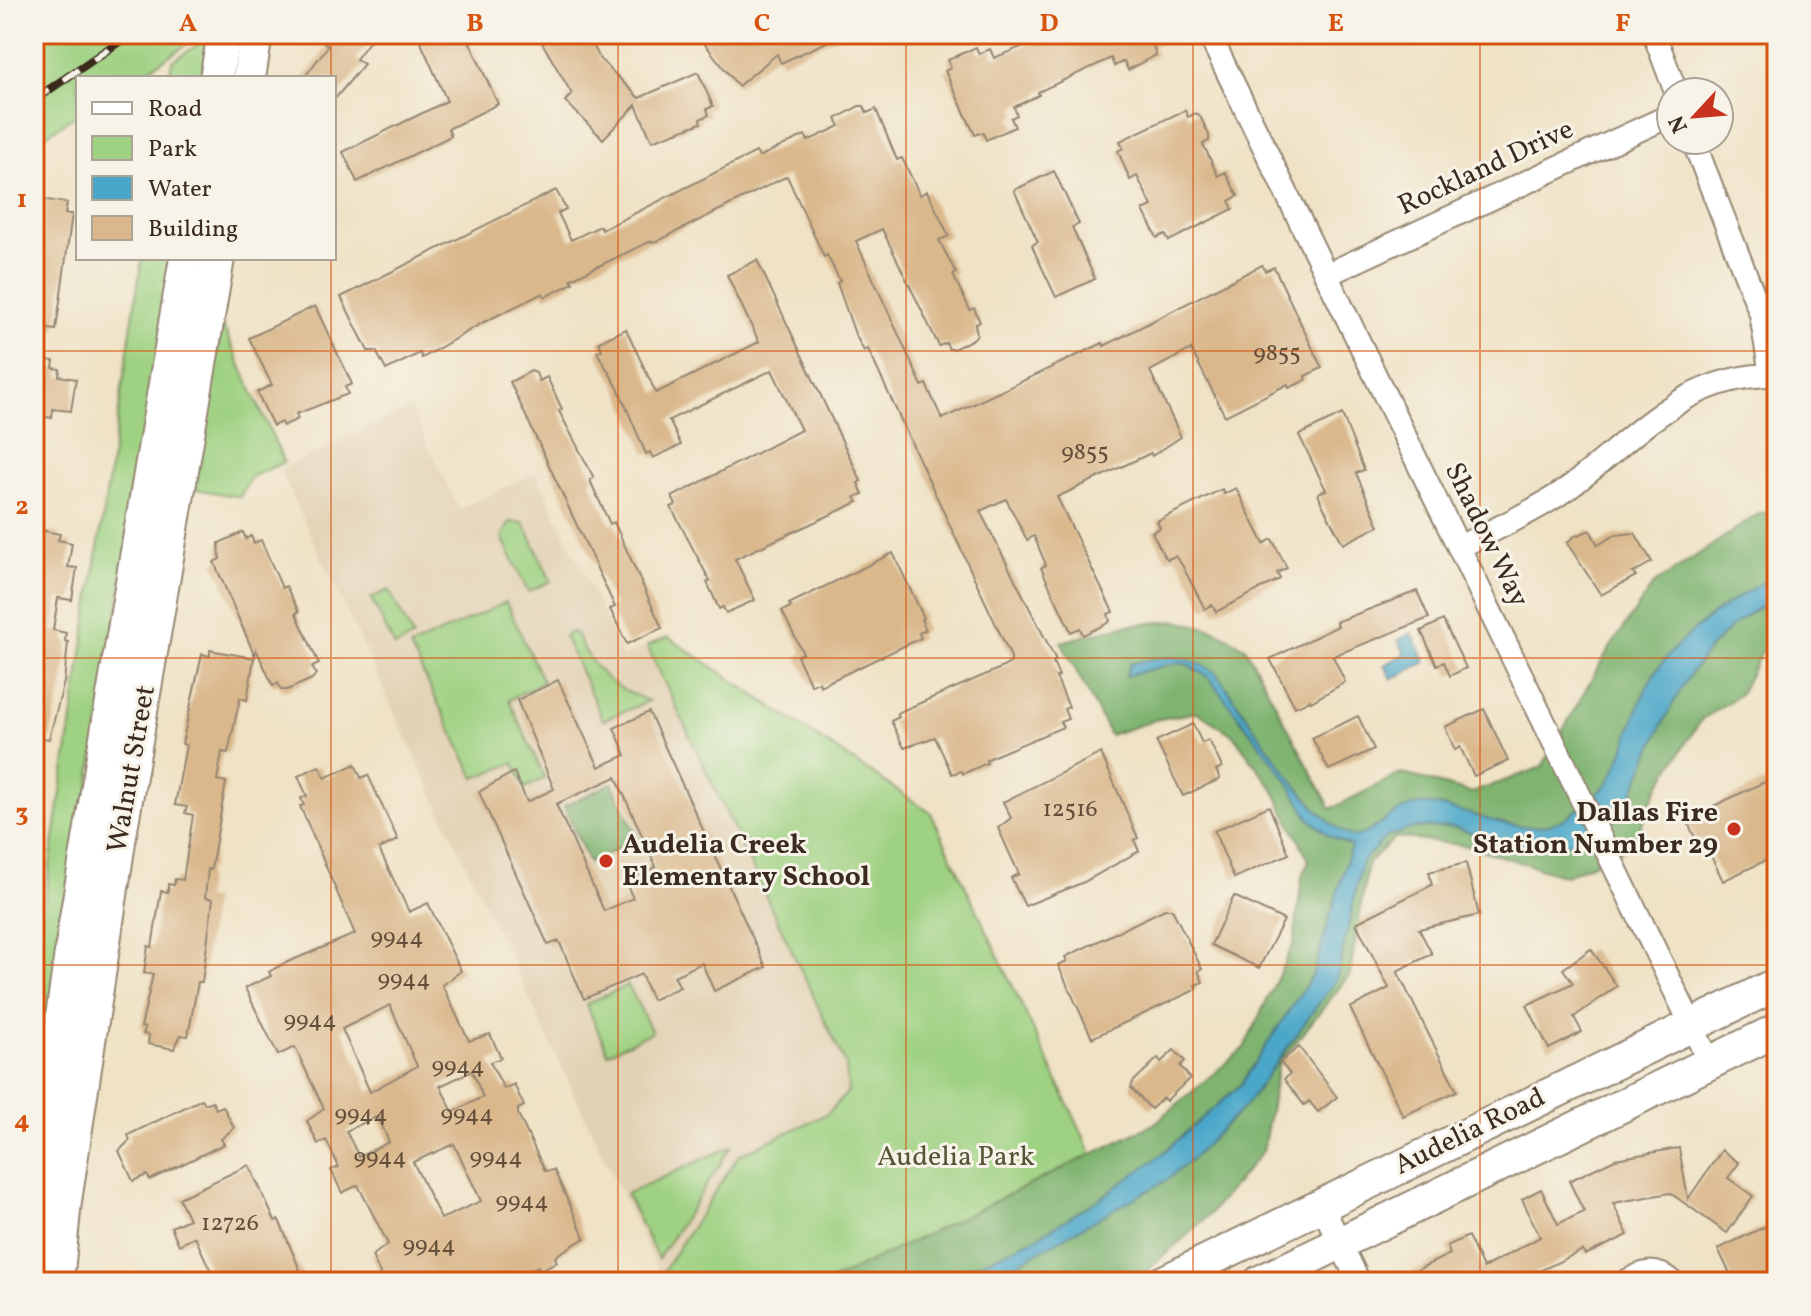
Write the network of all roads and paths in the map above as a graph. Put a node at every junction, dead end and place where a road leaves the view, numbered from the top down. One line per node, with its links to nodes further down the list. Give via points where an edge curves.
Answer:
1 (224, 34): 5 (main road)
2 (256, 34): 6 (main road)
3 (1654, 34): 7 (street)
4 (1215, 36): 12 (street, Shadow Way)
5 (216, 76)
6 (249, 76)
7 (1670, 76)
8 (1655, 122): 12 (street, Rockland Drive)
9 (1699, 156): 13 (street, via 1761,314)
10 (186, 260): 14 (main road, Walnut Street)
11 (218, 260): 15 (main road, Walnut Street)
12 (1326, 275): 16 (street, Shadow Way)
13 (1774, 375): 16 (street, via 1697,392 1665,407 1547,502)
14 (144, 499): 15 (main road); 22 (main road, Walnut Street)
15 (177, 504): 26 (main road, Walnut Street, via 120,835)
16 (1459, 547): 18 (street, Shadow Way)
17 (1777, 984): 18 (main road, Audelia Road)
18 (1692, 1025): 20 (street, Shadow Way); 21 (main road, Audelia Road)
19 (1777, 1030): 20 (main road, Audelia Road)
20 (1710, 1063): 23 (main road, Audelia Road)
21 (1321, 1204): 23 (street); 24 (main road, Audelia Road)
22 (34, 1218)
23 (1340, 1243): 27 (main road, Audelia Road); 28 (street)
24 (1201, 1273): 25 (main road, Audelia Road)
25 (1167, 1281)
26 (57, 1282)
27 (1260, 1282)
28 (1359, 1282)
29 (1625, 1282): 30 (street, via 1648,1270)
30 (1672, 1282)

